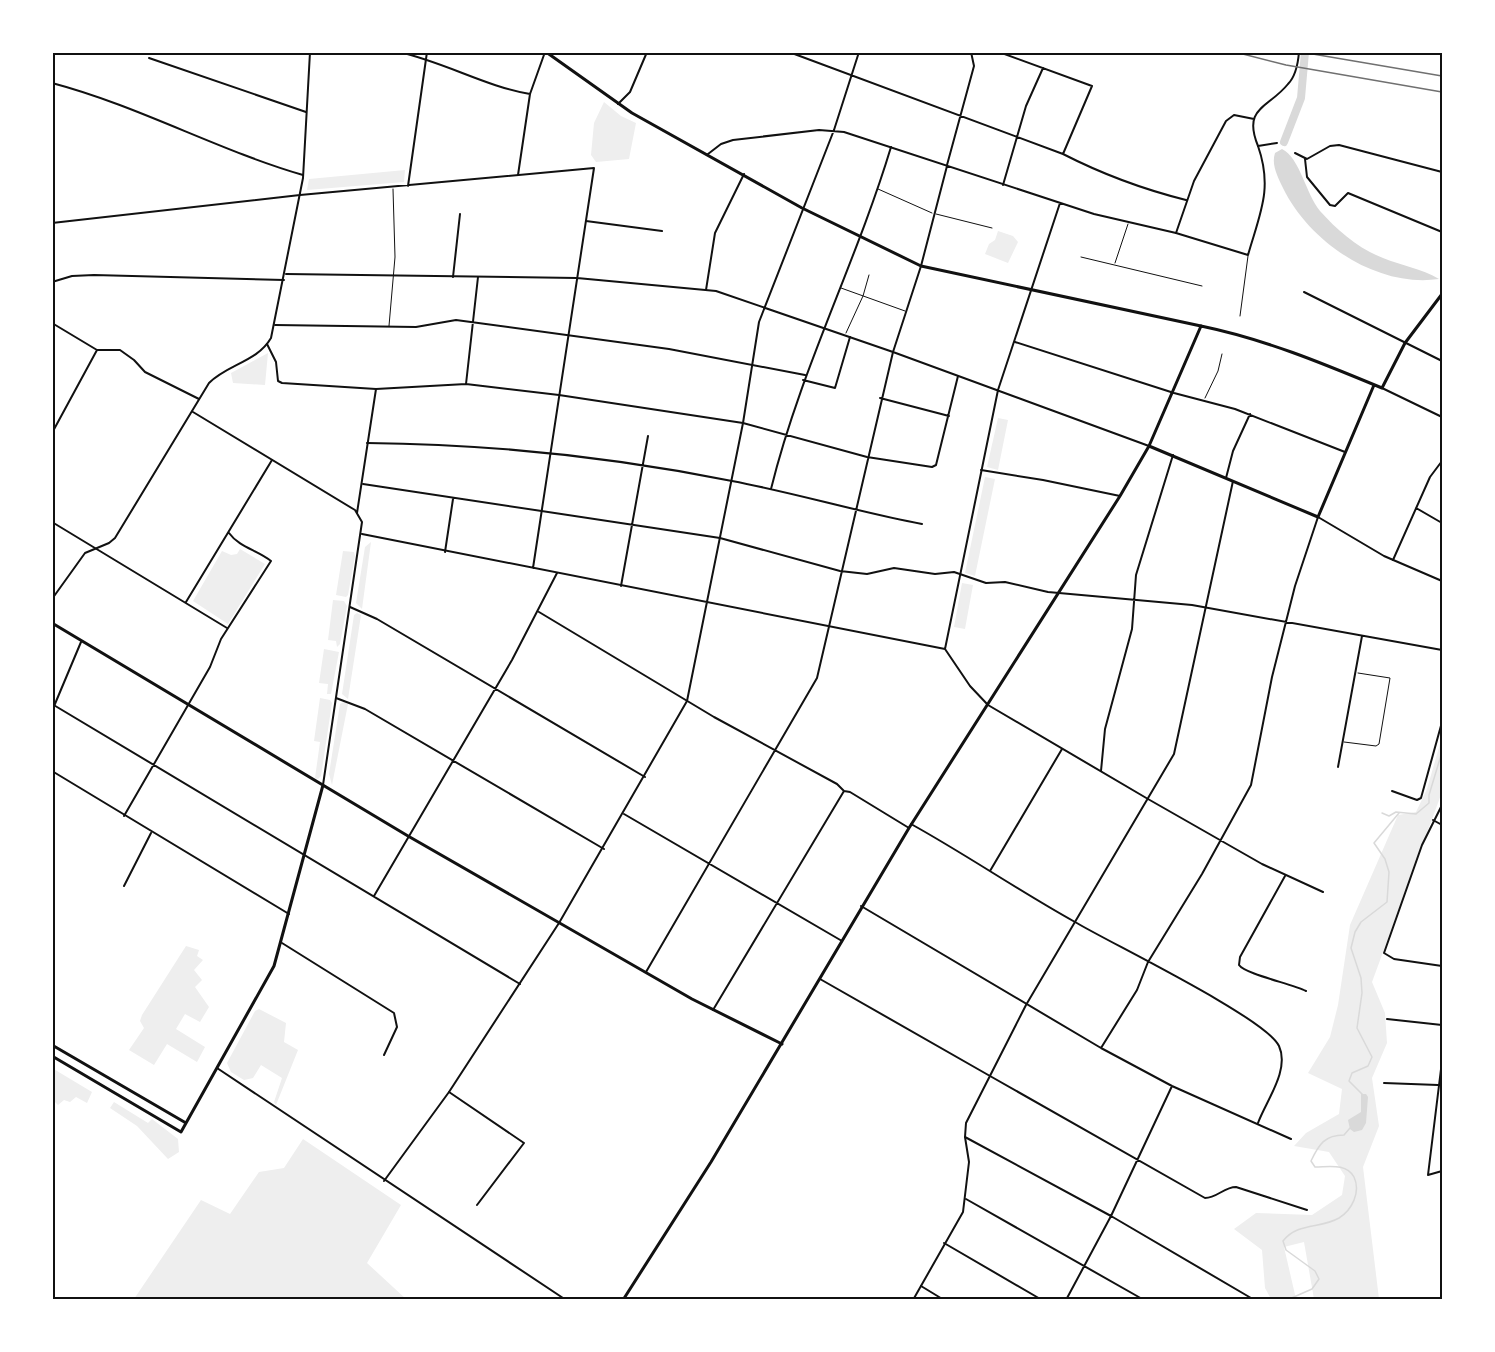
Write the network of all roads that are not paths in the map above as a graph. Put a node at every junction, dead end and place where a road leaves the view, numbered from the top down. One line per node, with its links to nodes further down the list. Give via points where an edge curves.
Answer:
1 (310, 52): 18 (street)
2 (399, 52): 12 (street)
3 (427, 52): 12 (street)
4 (545, 52): 16 (street); 17 (main road)
5 (647, 52): 17 (street, via 630,92)
6 (789, 52): 14 (street)
7 (859, 52): 14 (street)
8 (999, 52): 13 (street)
9 (1299, 52): 20 (street, via 1289,84 1266,102)
10 (972, 53): 19 (street, via 974,66)
11 (149, 58): 18 (street)
12 (426, 58): 16 (street); 36 (street)
13 (1043, 68): 22 (street); 28 (street, via 1092,87)
14 (851, 76): 19 (street); 21 (street)
15 (52, 82): 33 (street, via 150,115 218,146)
16 (530, 94): 34 (street)
17 (618, 104): 27 (main road)
18 (306, 112): 33 (street)
19 (962, 116): 22 (street); 30 (street)
20 (1254, 119): 24 (street); 40 (street, via 1234,115 1227,121)
21 (834, 130): 25 (street); 27 (street, via 733,140); 42 (street)
22 (1016, 136): 28 (street); 35 (street)
23 (1277, 143): 24 (street)
24 (1258, 146): 53 (street, via 1267,187)
25 (891, 147): 30 (street); 38 (street)
26 (1295, 153): 29 (street)
27 (708, 154): 32 (main road)
28 (1063, 154): 40 (street, via 1140,189)
29 (1305, 159): 31 (street, via 1335,145); 51 (street, via 1307,177 1330,205 1340,203 1348,193)
30 (947, 166): 35 (street); 44 (street)
31 (1443, 172)
32 (744, 174): 42 (main road); 67 (street, via 716,233)
33 (303, 175): 39 (street)
34 (518, 175): 36 (street); 45 (street, via 594,168)
35 (1003, 185): 41 (street)
36 (408, 186): 37 (street)
37 (393, 187): 39 (street); 59 (lane)
38 (878, 189): 44 (lane); 52 (street)
39 (300, 195): 47 (street); 57 (street)
40 (1186, 200): 50 (street)
41 (1060, 203): 46 (street); 68 (street)
42 (802, 208): 52 (main road); 72 (street)
43 (460, 214): 60 (street)
44 (934, 214): 48 (lane); 56 (street)
45 (586, 221): 49 (street); 62 (street)
46 (1129, 222): 50 (street); 55 (lane)
47 (52, 223)
48 (992, 228)
49 (662, 231)
50 (1176, 232): 53 (street)
51 (1443, 232)
52 (861, 236): 56 (main road); 66 (street)
53 (1248, 255): 74 (lane)
54 (1081, 257): 55 (lane)
55 (1115, 265): 65 (lane)
56 (921, 266): 68 (main road); 73 (street)
57 (286, 274): 59 (street); 63 (street)
58 (868, 275): 71 (lane)
59 (394, 276): 60 (street); 79 (lane)
60 (453, 277): 61 (street)
61 (478, 277): 62 (street); 76 (street)
62 (577, 278): 67 (street); 82 (street)
63 (284, 280): 64 (street, via 94,275); 77 (street)
64 (52, 282)
65 (1202, 286)
66 (840, 287): 71 (lane); 80 (street)
67 (706, 290): 72 (street)
68 (1033, 290): 78 (main road); 84 (street)
69 (1304, 292): 85 (street)
70 (1443, 294): 85 (main road)
71 (863, 296): 73 (lane); 81 (lane)
72 (764, 306): 80 (street); 91 (street)
73 (905, 312): 88 (street)
74 (1240, 316)
75 (52, 322): 87 (street)
76 (474, 322): 79 (street, via 451,320 421,327); 82 (street); 95 (street)
77 (275, 325): 79 (street); 86 (street)
78 (1201, 326): 96 (main road, via 1296,352); 100 (main road)
79 (389, 327)
80 (823, 328): 81 (street); 92 (street)
81 (845, 335): 83 (street)
82 (568, 337): 91 (street, via 669,349); 101 (street)
83 (850, 337): 88 (street); 94 (street, via 835,388)
84 (1015, 342): 99 (street); 100 (street)
85 (1405, 343): 90 (street); 98 (main road)
86 (267, 344): 97 (street, via 276,362 278,381 282,383); 103 (street, via 255,356 214,378)
87 (96, 350): 103 (street, via 120,350 145,372); 110 (street)
88 (893, 352): 93 (street); 102 (street)
89 (1222, 354): 104 (lane)
90 (1443, 361)
91 (752, 365): 92 (street); 109 (street)
92 (805, 375): 94 (street)
93 (958, 376): 99 (street); 107 (street)
94 (803, 380): 111 (street)
95 (466, 384): 97 (street); 101 (street)
96 (1374, 385): 98 (main road); 116 (main road)
97 (376, 388): 113 (street)
98 (1382, 388): 108 (street)
99 (998, 390): 114 (street); 122 (street)
100 (1174, 393): 104 (street); 114 (main road)
101 (559, 395): 109 (street); 115 (street)
102 (880, 398): 107 (street); 118 (street)
103 (199, 399): 105 (street)
104 (1204, 400): 106 (street)
105 (193, 412): 119 (street); 142 (street, via 115,538)
106 (1250, 414): 116 (street); 123 (street)
107 (949, 417): 118 (street, via 934,467)
108 (1443, 417)
109 (743, 423): 111 (street); 124 (street)
110 (52, 433)
111 (785, 433): 118 (street); 127 (street)
112 (648, 436): 121 (street)
113 (367, 443): 115 (street, via 457,444); 126 (street)
114 (1149, 446): 117 (main road); 128 (main road)
115 (550, 453): 121 (street); 132 (street)
116 (1345, 453): 134 (main road)
117 (1173, 455): 123 (main road); 153 (street, via 1147,532)
118 (867, 457): 131 (street)
119 (272, 460): 133 (street); 139 (street)
120 (1443, 461): 130 (street, via 1430,477)
121 (644, 466): 124 (street); 138 (street)
122 (981, 470): 128 (street); 148 (street)
123 (1226, 478): 125 (main road)
124 (730, 480): 127 (street); 141 (street)
125 (1233, 481): 134 (main road); 157 (street)
126 (363, 484): 129 (street); 133 (street)
127 (771, 489): 131 (street)
128 (1120, 496): 151 (main road)
129 (453, 499): 132 (street); 143 (street)
130 (1416, 508): 136 (street); 144 (street)
131 (854, 511): 137 (street); 146 (street)
132 (542, 512): 138 (street); 145 (street)
133 (357, 513): 140 (street)
134 (1318, 517): 144 (street); 159 (street)
135 (52, 522): 142 (street)
136 (1443, 523)
137 (922, 524)
138 (633, 525): 141 (street); 150 (street)
139 (229, 533): 155 (street); 162 (street, via 234,541 271,561)
140 (362, 534): 143 (street); 156 (street)
141 (720, 538): 146 (street); 154 (street)
142 (96, 547): 152 (street, via 83,555); 155 (street)
143 (445, 552): 145 (street)
144 (1393, 560): 149 (street)
145 (533, 568): 147 (street)
146 (840, 571): 148 (street, via 867,574 894,568); 161 (street)
147 (557, 573): 150 (street); 158 (street)
148 (958, 574): 151 (street, via 986,583 1010,583); 165 (street)
149 (1443, 581)
150 (621, 586): 154 (street)
151 (1059, 593): 153 (street); 173 (main road)
152 (52, 599)
153 (1134, 600): 157 (street); 183 (street, via 1132,629 1106,729)
154 (708, 601): 161 (street); 170 (street)
155 (186, 602): 162 (street)
156 (350, 607): 168 (street); 169 (street)
157 (1204, 608): 159 (street); 188 (street, via 1178,738 1167,769)
158 (539, 612): 168 (street); 170 (street)
159 (1286, 622): 163 (street); 197 (street, via 1255,773)
160 (52, 623): 164 (main road)
161 (829, 624): 165 (street); 178 (street, via 817,678)
162 (228, 629): 172 (street)
163 (1362, 636): 166 (street); 167 (street)
164 (81, 642): 171 (street); 172 (main road)
165 (945, 649): 173 (street)
166 (1443, 650)
167 (1356, 672): 176 (street); 176 (lane, via 1388,677 1390,681 1379,745)
168 (495, 689): 179 (street); 184 (street)
169 (336, 698): 179 (street, via 365,708); 185 (street)
170 (687, 701): 178 (street); 184 (street)
171 (54, 705): 174 (street); 180 (street)
172 (187, 705): 180 (street); 185 (main road)
173 (988, 705): 177 (street); 194 (main road)
174 (52, 711)
175 (1443, 722): 187 (street, via 1421,798)
176 (1343, 742): 181 (street)
177 (1062, 749): 183 (street); 201 (street)
178 (777, 750): 186 (street); 200 (street)
179 (452, 762): 196 (street); 198 (street)
180 (155, 765): 191 (street); 199 (street)
181 (1338, 767)
182 (52, 771): 191 (street)
183 (1101, 771): 188 (street)
184 (645, 777): 190 (street)
185 (322, 786): 196 (main road); 199 (main road)
186 (844, 791): 194 (street); 206 (street)
187 (1392, 791)
188 (1148, 799): 197 (street); 209 (street)
189 (1443, 805): 192 (street)
190 (624, 814): 198 (street); 200 (street)
191 (124, 816): 195 (street)
192 (1434, 820): 193 (street); 214 (street, via 1416,859 1384,953 1394,960)
193 (1443, 825)
194 (910, 826): 201 (street); 207 (main road)
195 (151, 833): 203 (street); 208 (street)
196 (408, 836): 205 (street); 210 (main road)
197 (1220, 842): 202 (street); 213 (street)
198 (604, 849): 210 (street)
199 (304, 854): 205 (street); 208 (main road)
200 (711, 864): 206 (street); 215 (street)
201 (990, 871): 209 (street)
202 (1285, 876): 204 (street); 218 (street, via 1239,965 1245,971)
203 (124, 886)
204 (1323, 892)
205 (374, 896): 217 (street)
206 (777, 903): 211 (street); 220 (street)
207 (861, 906): 211 (main road); 219 (street)
208 (289, 914): 212 (main road)
209 (1074, 922): 213 (street); 219 (street)
210 (559, 923): 215 (main road); 217 (street)
211 (842, 941): 216 (main road)
212 (282, 943): 226 (street, via 394,1013 397,1027); 229 (main road, via 271,973)
213 (1148, 962): 225 (street, via 1137,990); 235 (street, via 1225,1004 1275,1040 1281,1053 1280,1069)
214 (1443, 966)
215 (646, 972): 220 (main road)
216 (820, 980): 223 (main road); 230 (street)
217 (520, 984): 234 (street)
218 (1306, 990)
219 (1026, 1005): 225 (street); 230 (street)
220 (713, 1010): 223 (main road)
221 (1387, 1019): 222 (street)
222 (1443, 1025)
223 (782, 1044): 251 (main road)
224 (52, 1045): 236 (main road)
225 (1101, 1048): 232 (street)
226 (384, 1055)
227 (52, 1056): 236 (main road, via 181,1132)
228 (1443, 1061): 233 (street)
229 (217, 1068): 236 (main road); 241 (street)
230 (990, 1076): 237 (street, via 966,1123); 239 (street)
231 (1384, 1083): 233 (street)
232 (1172, 1086): 235 (street); 239 (street)
233 (1440, 1087): 240 (street, via 1428,1175)
234 (449, 1092): 241 (street); 243 (street, via 524,1143)
235 (1258, 1123): 238 (street)
236 (186, 1124)
237 (965, 1137): 242 (street, via 969,1162 964,1183); 245 (street)
238 (1291, 1139)
239 (1137, 1160): 244 (street, via 1205,1198 1236,1186); 245 (street)
240 (1443, 1171)
241 (384, 1181): 250 (street)
242 (966, 1199): 246 (street, via 963,1212); 247 (street)
243 (477, 1205)
244 (1307, 1210)
245 (1111, 1216): 247 (street); 249 (street)
246 (944, 1243): 248 (street); 254 (street)
247 (1084, 1266): 255 (street); 256 (street)
248 (921, 1286): 252 (street); 253 (street)
249 (1251, 1298)
250 (566, 1299)
251 (623, 1299)
252 (913, 1299)
253 (944, 1299)
254 (1042, 1299)
255 (1066, 1299)
256 (1144, 1299)

